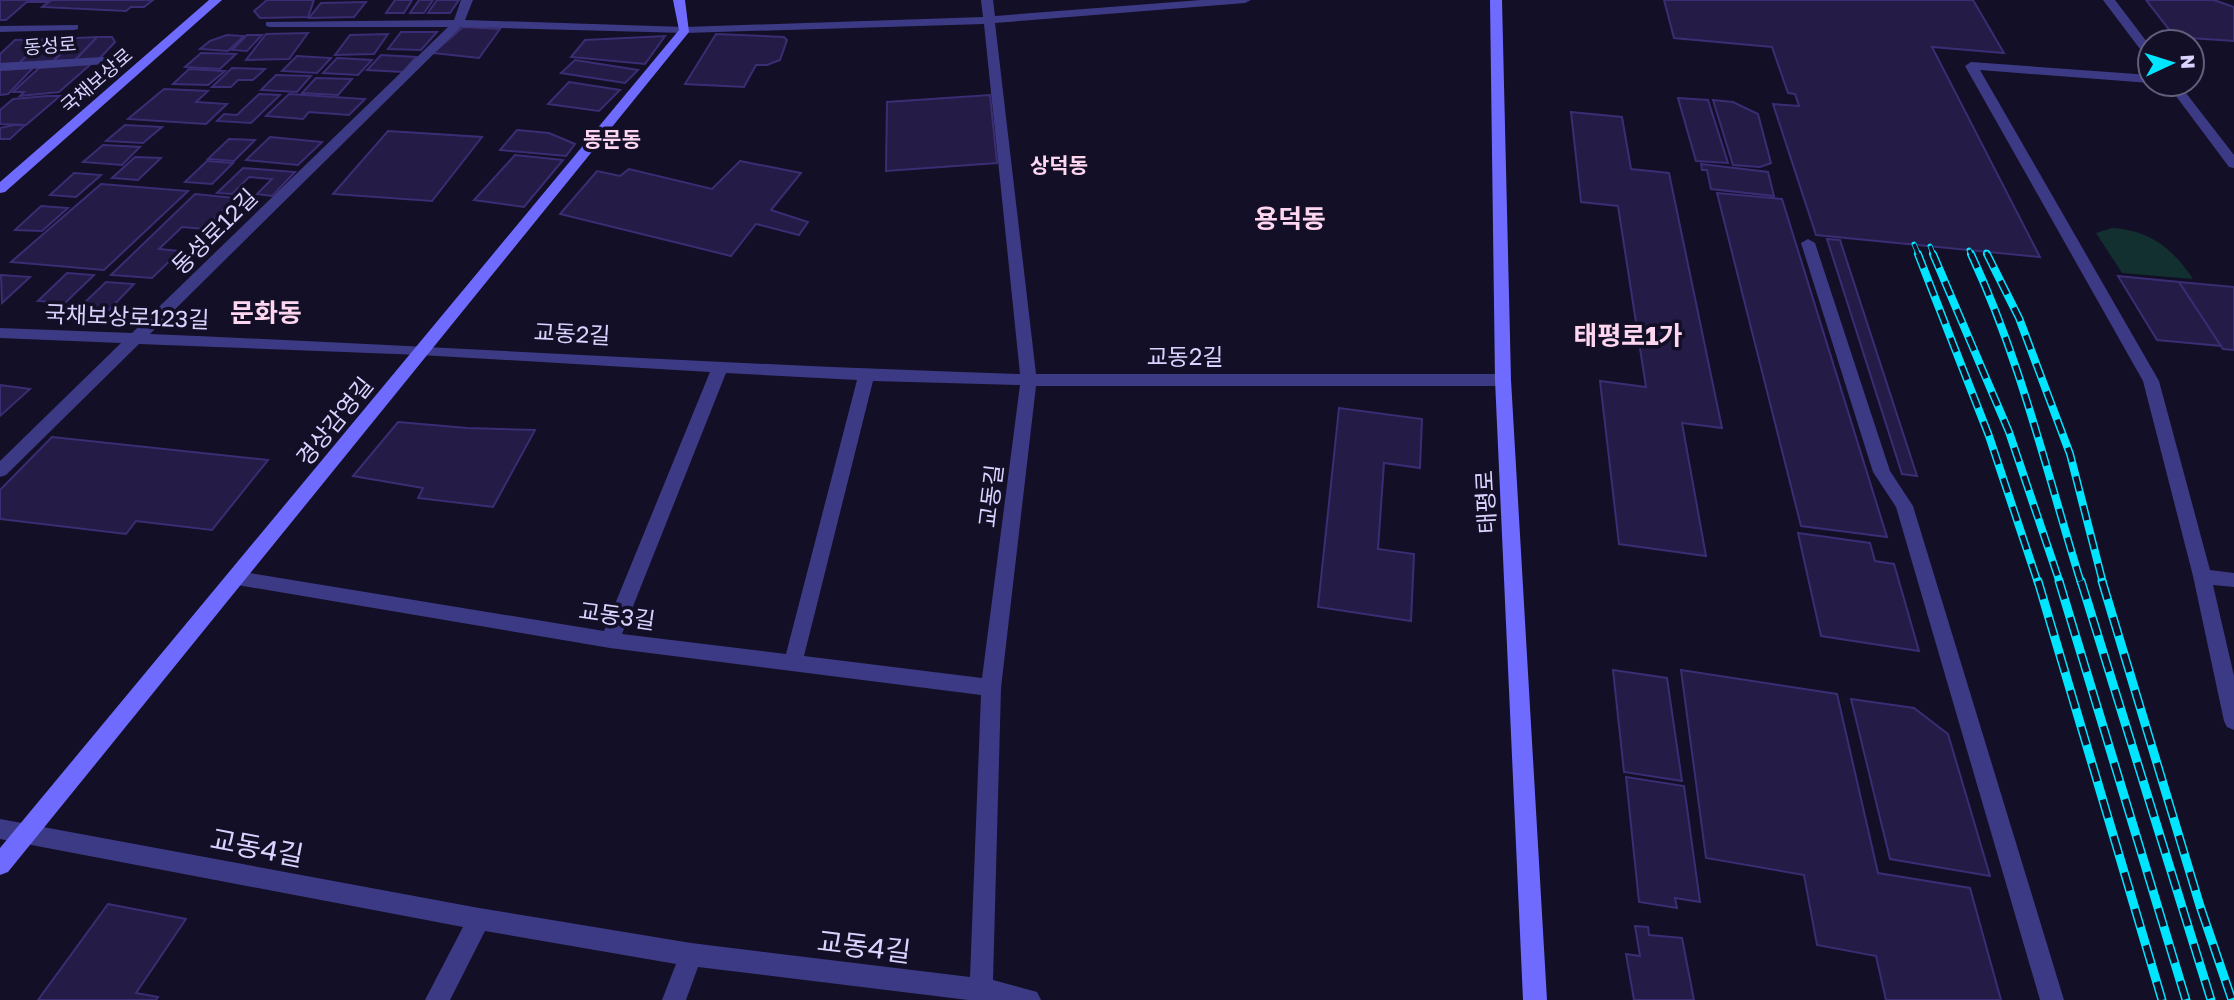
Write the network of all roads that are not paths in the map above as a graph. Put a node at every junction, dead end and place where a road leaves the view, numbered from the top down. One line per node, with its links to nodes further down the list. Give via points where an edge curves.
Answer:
1 (216, 0): 21 (main road, 국채보상로)
2 (467, 0): 10 (street)
3 (679, 0): 14 (main road)
4 (987, 0): 9 (street, 교동길)
5 (1245, 0): 8 (street)
6 (1496, 0): 29 (main road, 태평로)
7 (2109, 0): 15 (street)
8 (1224, 1): 9 (street)
9 (989, 20): 14 (street); 28 (street, 교동길)
10 (458, 23): 11 (street); 14 (street); 24 (street, 동성로12길)
11 (270, 24)
12 (74, 27): 13 (street, 동성로)
13 (0, 29)
14 (685, 30): 25 (main road, 경상감영길)
15 (2136, 36)
16 (103, 61): 17 (street, 동성로)
17 (0, 67)
18 (2136, 78): 31 (street, via 1971,66 2151,381)
19 (2184, 98): 20 (street)
20 (2234, 164)
21 (0, 189)
22 (1808, 243): 48 (street, via 1882,472 1904,506)
23 (0, 334): 24 (street, 국채보상로123길)
24 (136, 340): 25 (street, 국채보상로123길); 30 (street, 동성로12길)
25 (421, 350): 26 (street, 교동2길); 32 (main road, 경상감영길)
26 (721, 365): 27 (street, 교동2길); 34 (street)
27 (866, 375): 28 (street, 교동2길); 35 (street)
28 (1029, 380): 29 (street, 교동2길); 36 (street, 교동길)
29 (1503, 380): 47 (main road, 태평로)
30 (0, 471)
31 (2202, 576): 33 (street); 37 (street)
32 (237, 578): 34 (street, 교동3길); 39 (main road, 경상감영길)
33 (2234, 580)
34 (610, 640): 35 (street, 교동3길)
35 (793, 663): 36 (street, 교동3길)
36 (991, 688): 43 (street, 교동길)
37 (2234, 721)
38 (0, 829): 39 (street, 교동4길)
39 (25, 834): 40 (main road, 경상감영길); 41 (street, 교동4길)
40 (0, 865)
41 (479, 919): 42 (street, 교동4길); 44 (street)
42 (691, 955): 43 (street, 교동4길); 45 (street)
43 (982, 995): 46 (street, 교동4길)
44 (437, 1000)
45 (674, 1000)
46 (1029, 1000)
47 (1535, 1000)
48 (2052, 1000)

